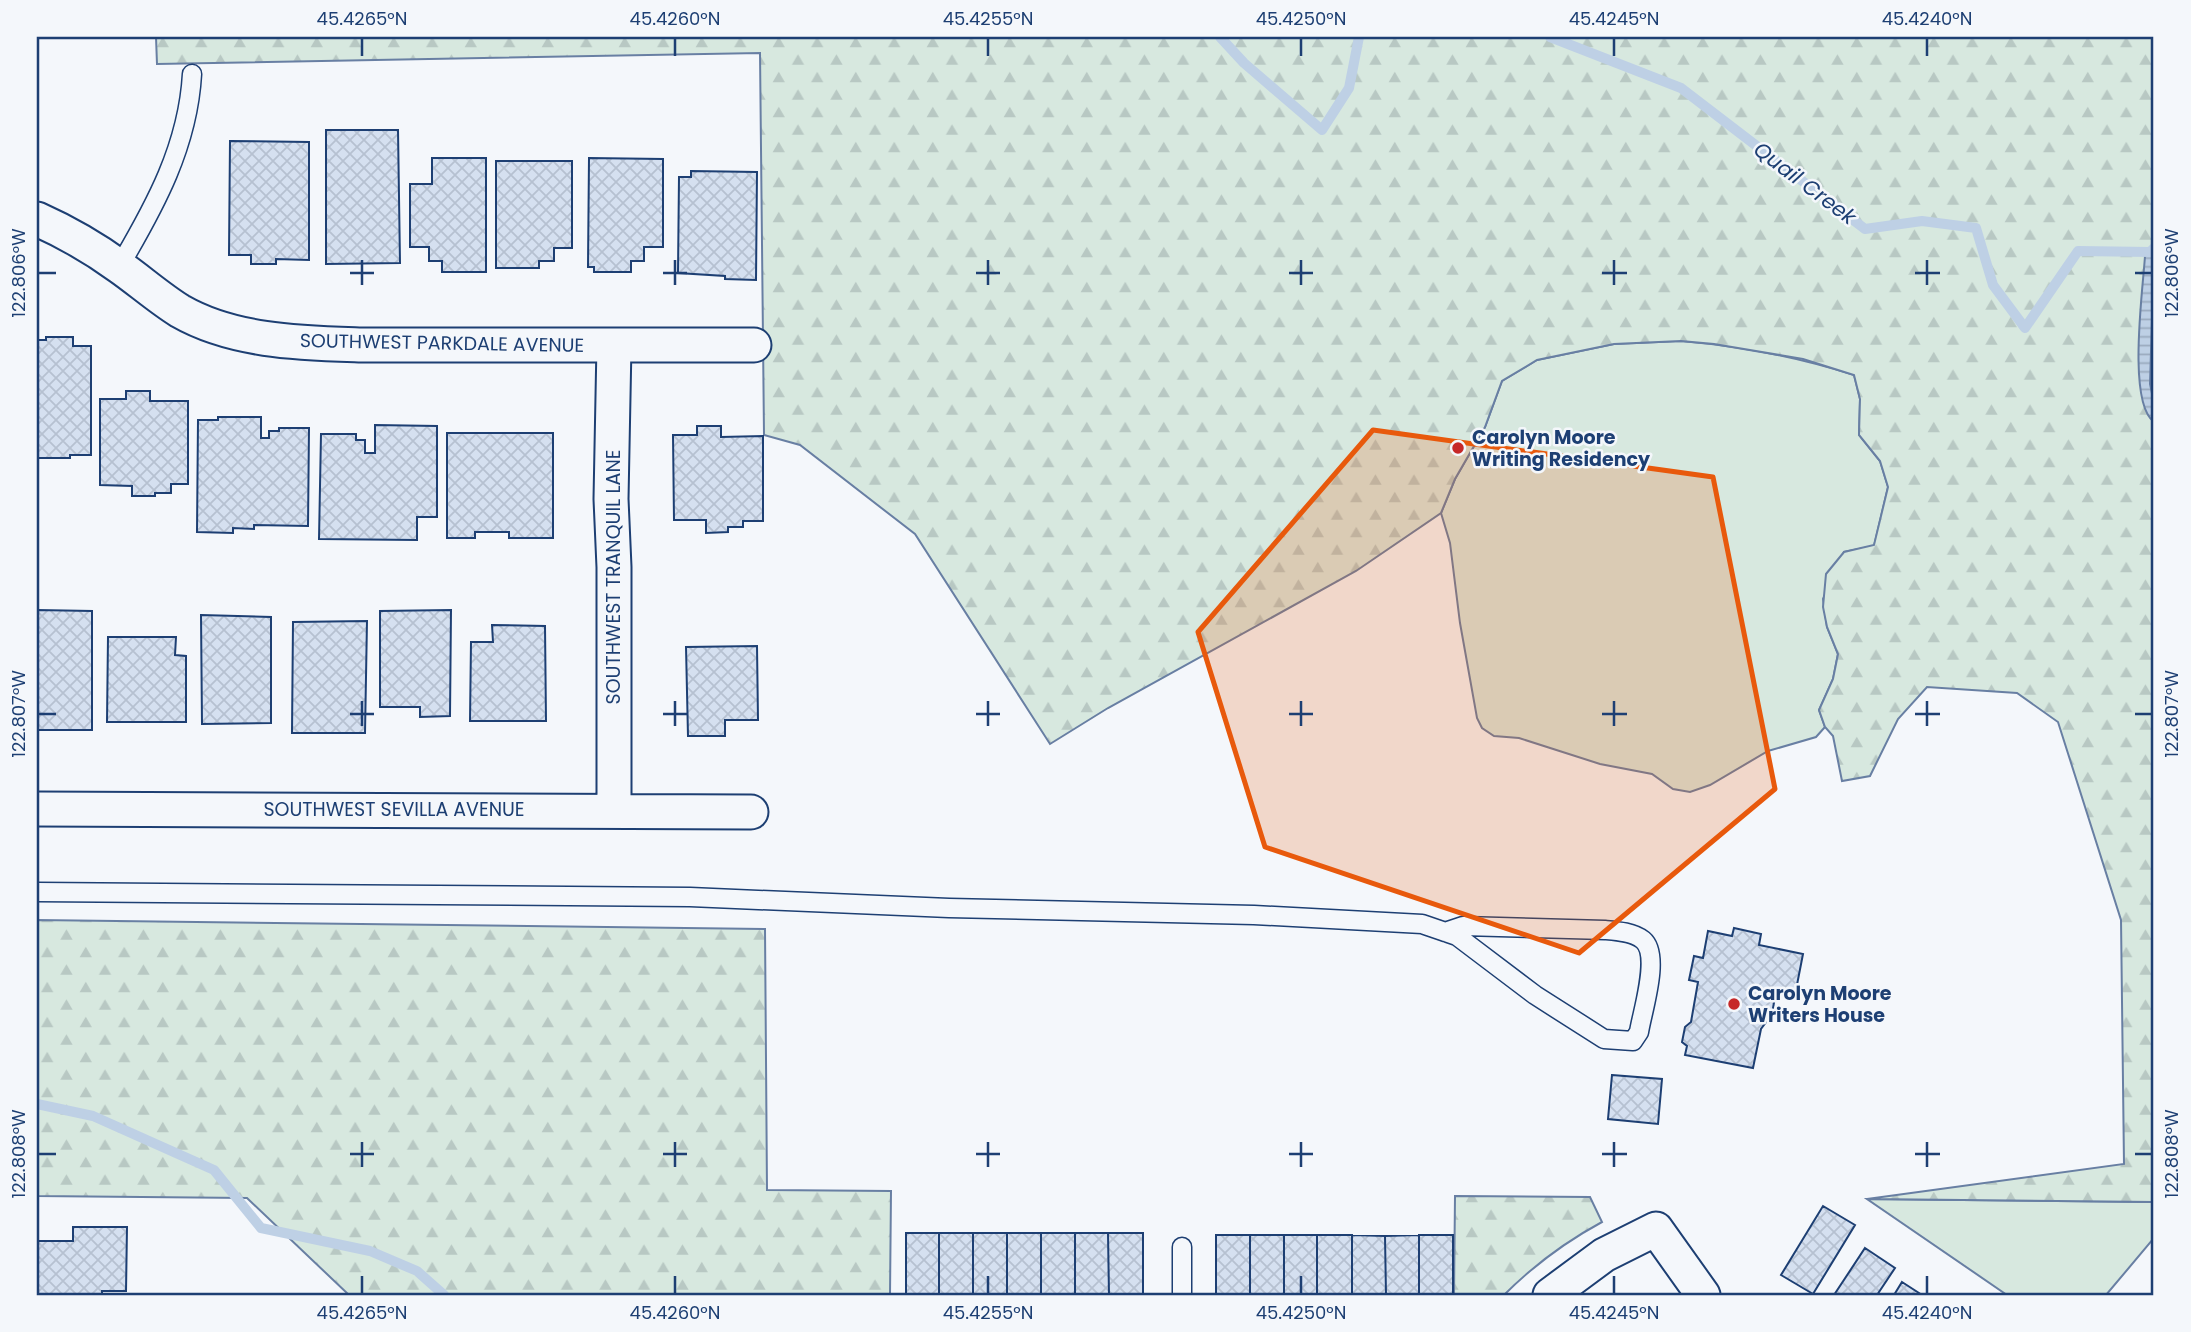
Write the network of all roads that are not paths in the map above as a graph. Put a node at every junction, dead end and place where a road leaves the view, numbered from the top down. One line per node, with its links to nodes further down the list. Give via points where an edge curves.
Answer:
1 (192, 74): 3 (lane, via 184,133 170,171)
2 (37, 219): 3 (street, SOUTHWEST PARKDALE AVENUE)
3 (119, 267): 4 (street, SOUTHWEST PARKDALE AVENUE, via 201,321 274,339 362,345)
4 (614, 345): 5 (street, SOUTHWEST PARKDALE AVENUE); 7 (street, SOUTHWEST TRANQUIL LANE)
5 (754, 345)
6 (37, 809): 7 (street, SOUTHWEST SEVILLA AVENUE)
7 (614, 810): 8 (street, SOUTHWEST SEVILLA AVENUE)
8 (751, 812)
9 (37, 892): 10 (lane, via 690,897 1254,915 1422,924)
10 (1445, 932): 10 (lane, via 1604,1039 1633,1041 1639,1032 1651,966 1644,940 1624,932 1541,927 1463,926)
11 (1182, 1247): 12 (lane)
12 (1182, 1295)
13 (1550, 1295): 14 (street, via 1604,1255 1656,1229)
14 (1703, 1295)

